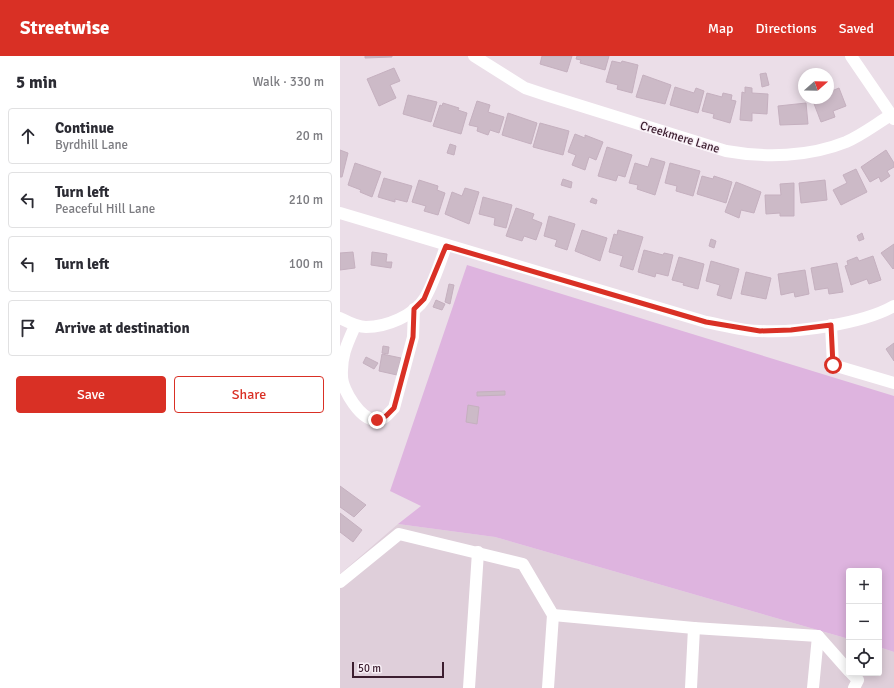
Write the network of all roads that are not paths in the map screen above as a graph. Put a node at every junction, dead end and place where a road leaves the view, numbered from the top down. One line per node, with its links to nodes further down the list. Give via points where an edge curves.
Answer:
1 (474, 56): 3 (street, Creekmere Lane, via 525,88 726,151 751,155 772,156 834,146)
2 (851, 56): 3 (street)
3 (892, 117)
4 (340, 213): 5 (street)
5 (446, 246): 7 (street, via 424,299); 9 (street, via 706,322 760,331)
6 (894, 306): 9 (street, via 875,316)
7 (414, 309): 10 (street, via 392,323); 10 (street, via 413,337 394,408 377,420 369,418 359,410 348,396 342,378 344,350)
8 (340, 318): 10 (street)
9 (831, 325): 11 (street, via 833,365)
10 (355, 326)
11 (894, 383)
12 (478, 552): 13 (street, via 399,534); 14 (street, via 523,564); 19 (street)
13 (340, 582)
14 (553, 615): 15 (street); 20 (street)
15 (694, 628): 16 (street); 21 (street)
16 (818, 636): 17 (street); 22 (street)
17 (846, 668)
18 (854, 676): 23 (street, via 858,680)
19 (469, 688)
20 (548, 688)
21 (691, 688)
22 (813, 688)
23 (854, 688)

